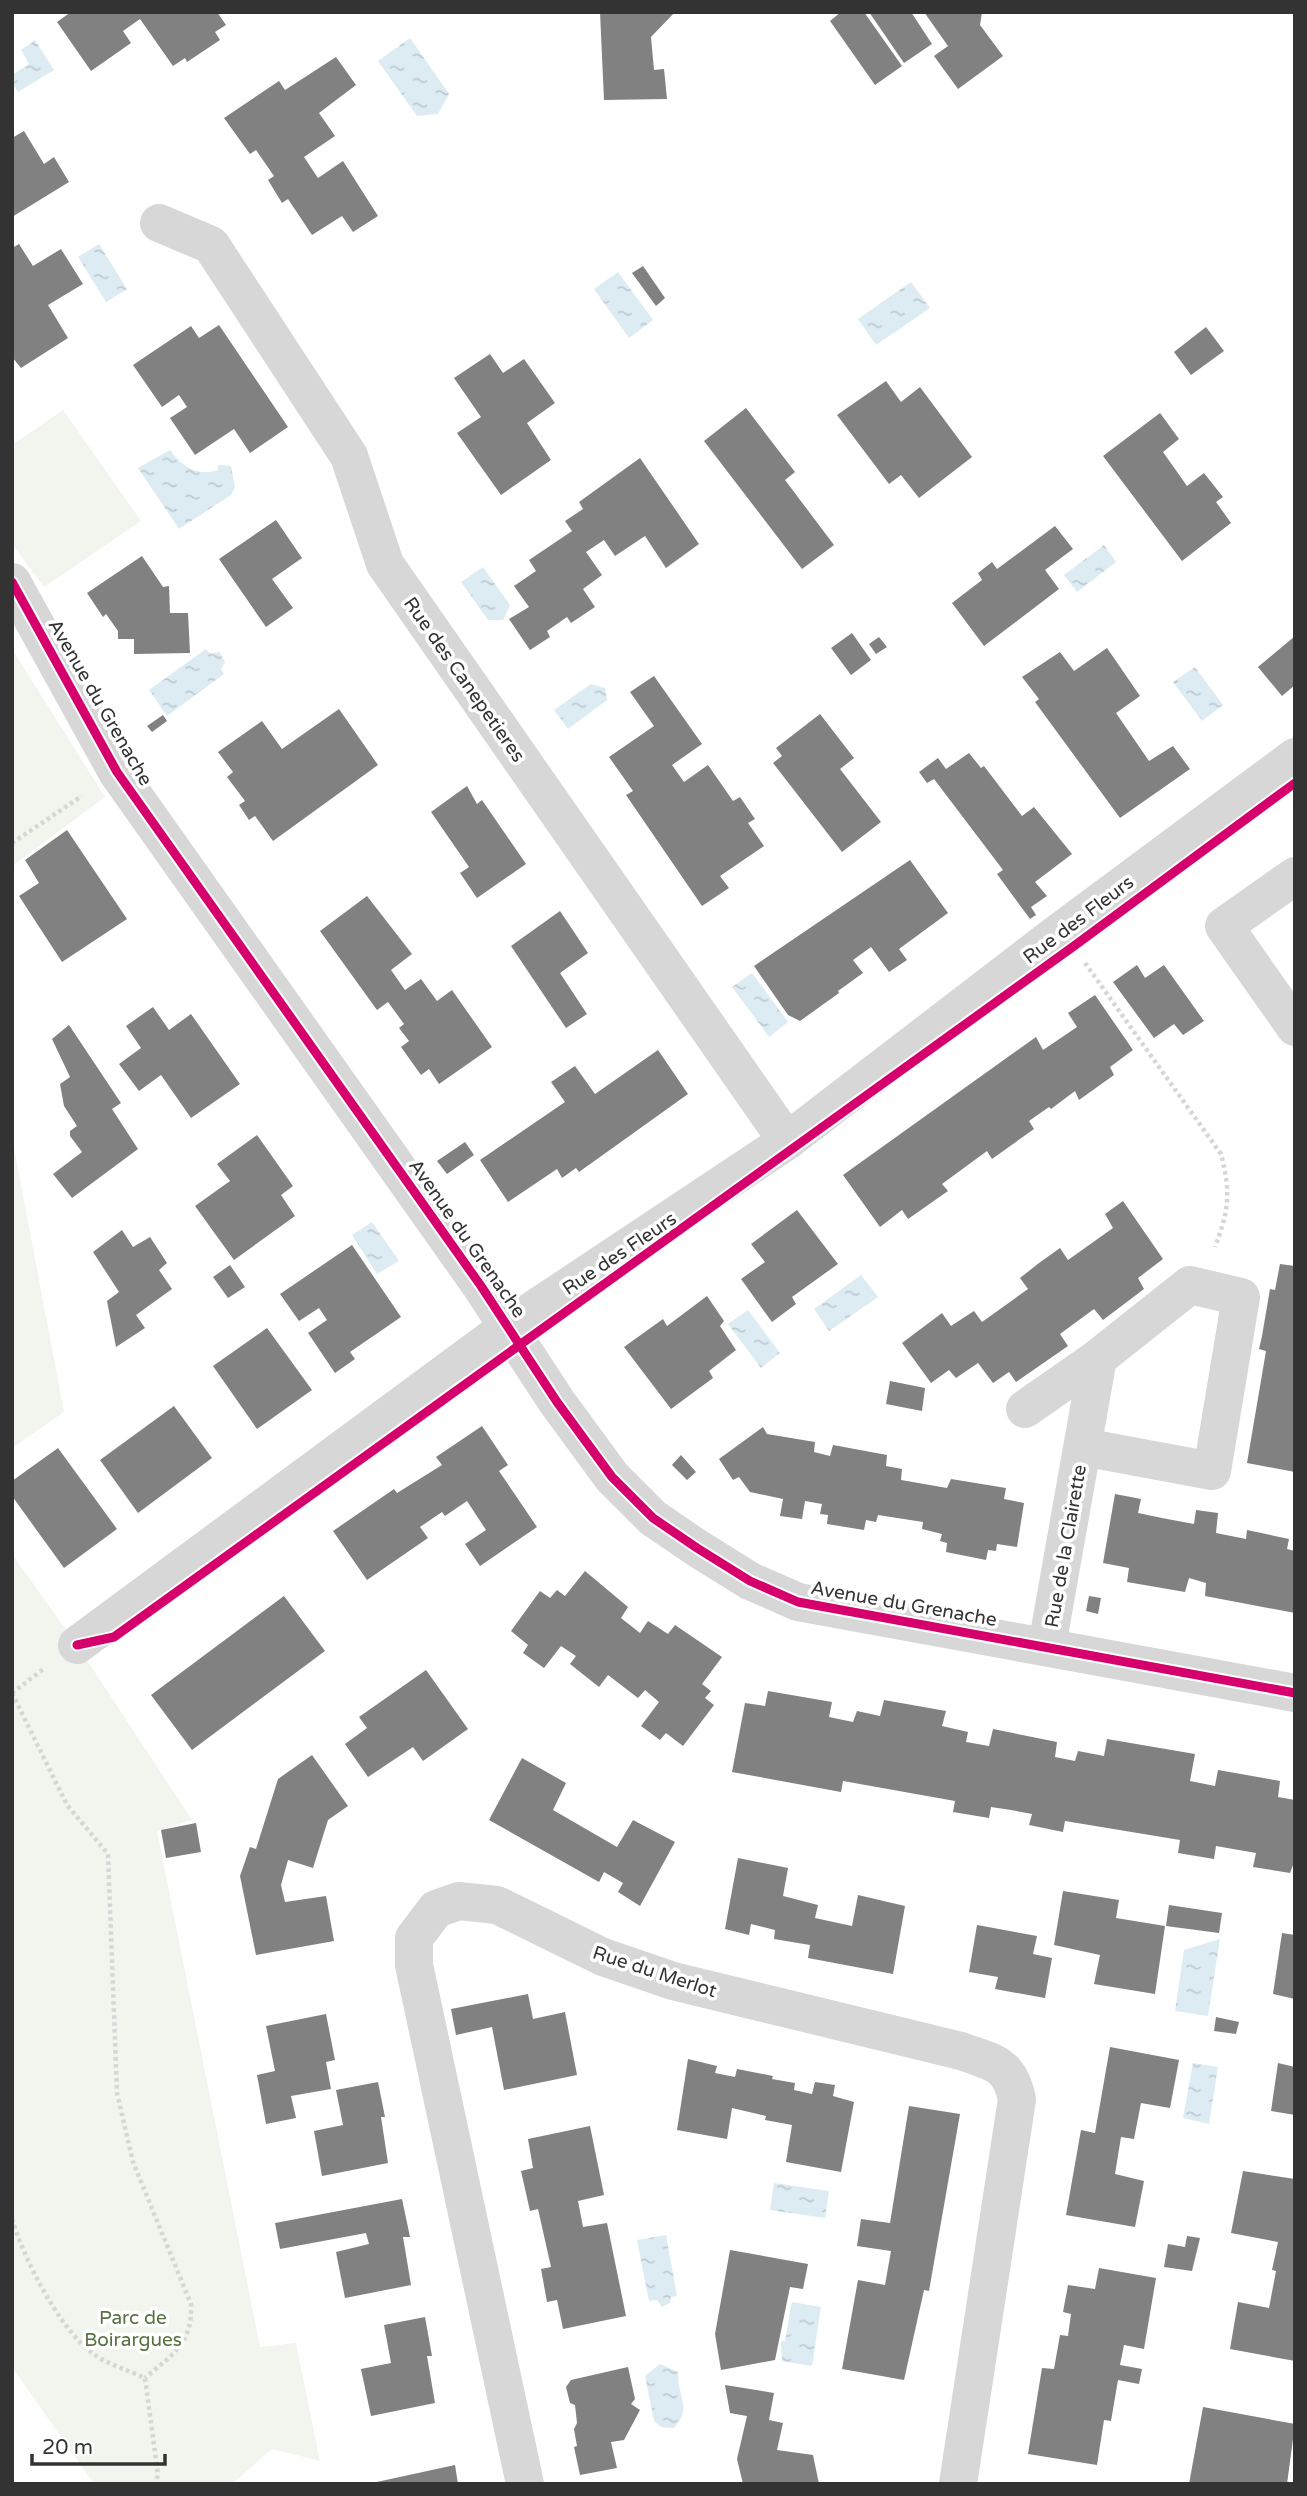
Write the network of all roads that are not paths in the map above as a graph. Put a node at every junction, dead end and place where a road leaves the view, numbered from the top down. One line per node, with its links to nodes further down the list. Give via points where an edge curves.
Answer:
1 (159, 223): 6 (street, Rue des Canepetieres, via 211,245 349,456 385,564)
2 (12, 582): 7 (street, Avenue du Grenache, via 117,772)
3 (1295, 757): 6 (street, Rue des Fleurs)
4 (1295, 876): 5 (street, via 1224,926)
5 (1295, 1027)
6 (787, 1141): 7 (street, Rue des Fleurs)
7 (509, 1326): 11 (street, Rue des Fleurs); 12 (street, Avenue du Grenache, via 612,1477 653,1518 750,1581 798,1602)
8 (1098, 1358): 9 (street); 10 (street, Rue de la Clairette); 10 (street, Rue de la Clairette, via 1190,1285 1241,1297 1212,1471)
9 (1025, 1409)
10 (1083, 1447): 12 (street, Rue de la Clairette)
11 (76, 1645)
12 (1048, 1646): 13 (street, Avenue du Grenache)
13 (1295, 1693)
14 (525, 2484): 15 (street, Rue du Merlot, via 414,1965 414,1938 436,1909 459,1901 498,1906 603,1957 673,1981 961,2051 1000,2065 1012,2079 1017,2099)
15 (958, 2484)

